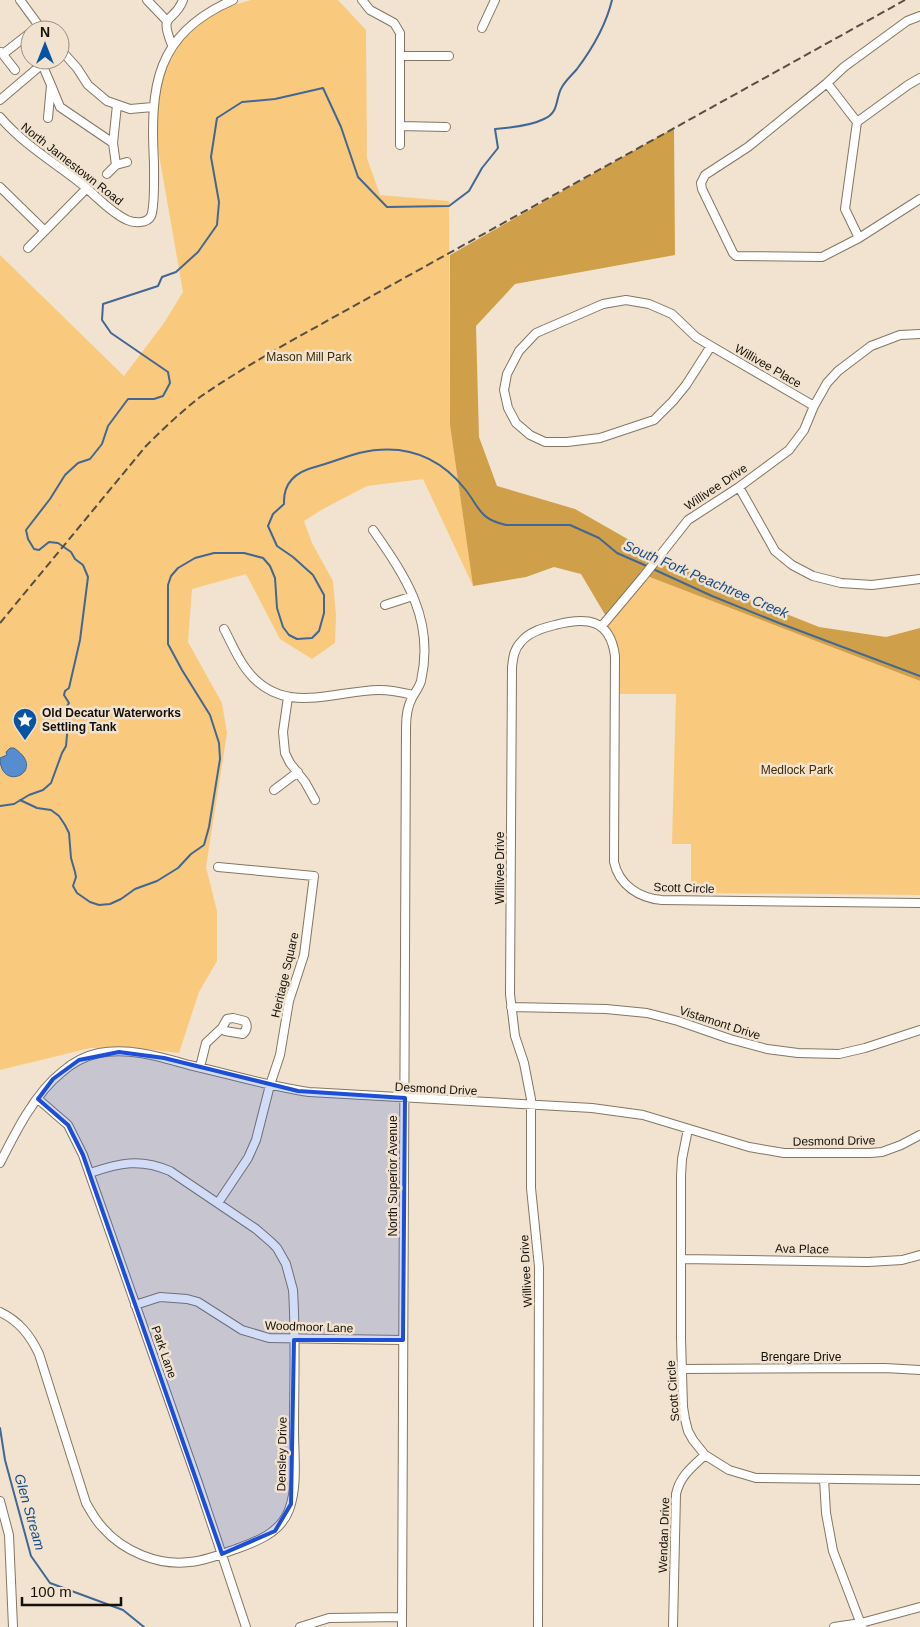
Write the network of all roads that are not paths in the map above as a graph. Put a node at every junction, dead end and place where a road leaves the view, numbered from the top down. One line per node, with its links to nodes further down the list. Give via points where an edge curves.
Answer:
1 (20, 0): 8 (street)
2 (147, 0): 9 (street)
3 (183, 0): 9 (street)
4 (233, 0): 12 (street, North Jamestown Road, via 194,22)
5 (362, 0): 14 (street, via 370,10 394,23 400,33)
6 (495, 0): 10 (street)
7 (920, 16): 21 (street, via 886,36)
8 (33, 20)
9 (167, 21): 12 (street, via 166,30)
10 (482, 28)
11 (20, 41): 13 (street)
12 (172, 45): 25 (street, North Jamestown Road, via 158,78)
13 (1, 53): 17 (street)
14 (400, 56): 15 (street); 29 (street)
15 (449, 56)
16 (70, 61): 24 (street, via 88,85)
17 (15, 70)
18 (36, 70): 23 (street)
19 (47, 70): 22 (street)
20 (920, 78): 28 (street)
21 (827, 83): 28 (street); 40 (street, via 706,175 701,183 702,189 736,256 822,257)
22 (51, 85): 27 (street); 31 (street, via 60,107)
23 (0, 100)
24 (117, 105): 25 (street, via 130,109); 31 (street)
25 (153, 107): 37 (street, North Jamestown Road, via 152,215 148,220 129,221 116,214)
26 (0, 117): 37 (street, North Jamestown Road, via 13,133)
27 (48, 118)
28 (857, 122): 40 (street, via 845,209)
29 (400, 126): 30 (street); 32 (street)
30 (446, 127)
31 (113, 143): 34 (street)
32 (400, 145)
33 (127, 162): 34 (street)
34 (116, 165): 35 (street)
35 (107, 174)
36 (0, 187): 39 (street)
37 (87, 188): 39 (street)
38 (920, 199): 40 (street)
39 (45, 231): 41 (street)
40 (859, 238)
41 (28, 248)
42 (920, 334): 44 (street, Willivee Drive, via 885,340 856,356 832,377)
43 (711, 346): 43 (street, Willivee Place, via 686,385 654,420 600,438 545,442 516,423 508,408 504,390 507,374 519,351 536,333 603,304 626,300 649,304 672,314 696,337); 44 (street, Willivee Place)
44 (814, 406): 45 (street, Willivee Drive, via 804,430 789,450)
45 (739, 487): 47 (street, via 775,550 792,565 813,576 841,583 872,585); 50 (street, Willivee Drive, via 688,520)
46 (372, 530): 48 (street, North Superior Avenue, via 399,568)
47 (920, 579)
48 (413, 596): 49 (street); 52 (street, North Superior Avenue, via 421,621 424,652 421,682)
49 (385, 605)
50 (601, 627): 58 (street, Scott Circle, via 612,642 615,656 614,862 621,878 633,891 662,900); 59 (street, Willivee Drive, via 581,620 544,628 522,641 514,654)
51 (224, 629): 53 (street, via 250,674 268,689)
52 (413, 696): 53 (street, via 377,690 315,698); 64 (street, North Superior Avenue, via 406,728)
53 (288, 697): 54 (street, via 283,747)
54 (298, 772): 55 (street); 56 (street)
55 (274, 790)
56 (315, 800)
57 (218, 867): 63 (street, Heritage Square, via 314,876 304,955 289,1001 283,1043)
58 (920, 903)
59 (511, 1007): 61 (street, Vistamont Drive, via 647,1012 766,1049 798,1053 839,1054); 66 (street, Willivee Drive)
60 (222, 1028): 62 (street, via 206,1043)
61 (920, 1030)
62 (200, 1067): 63 (street, Desmond Drive); 65 (street, Desmond Drive, via 142,1054 99,1053 62,1071)
63 (270, 1085): 64 (street, Desmond Drive, via 314,1093); 71 (street, via 252,1150)
64 (404, 1098): 66 (street, Desmond Drive); 77 (street, North Superior Avenue)
65 (38, 1099): 69 (street, Desmond Drive); 70 (street, Park Lane, via 68,1125)
66 (531, 1105): 67 (street, Desmond Drive, via 618,1110); 92 (street, Willivee Drive, via 531,1180 539,1267)
67 (688, 1129): 68 (street, Desmond Drive, via 758,1150 784,1152 882,1152); 73 (street, Scott Circle, via 682,1165)
68 (920, 1135)
69 (0, 1163)
70 (90, 1173): 71 (street, Densley Drive, via 123,1163 155,1165); 74 (street, Park Lane)
71 (218, 1203): 76 (street, Densley Drive, via 263,1235 282,1256 293,1290)
72 (920, 1255): 73 (street, Ava Place, via 902,1260 868,1262)
73 (682, 1259): 78 (street, Scott Circle)
74 (135, 1305): 76 (street, Woodmoor Lane, via 160,1297 187,1299 203,1305 242,1330 269,1338); 84 (street, Park Lane)
75 (0, 1312): 84 (street, Densley Drive, via 25,1330 36,1348 83,1495 104,1530 135,1552 160,1560 189,1562)
76 (294, 1340): 77 (street, Woodmoor Lane); 84 (street, Densley Drive, via 294,1489 291,1504 275,1531 261,1540)
77 (403, 1340): 86 (street, North Superior Avenue)
78 (682, 1368): 79 (street, Brengare Drive); 80 (street, Scott Circle, via 687,1425)
79 (920, 1370)
80 (704, 1455): 81 (street, Scott Circle, via 721,1467 747,1476); 93 (street, Wendan Drive, via 682,1478 676,1494)
81 (824, 1479): 82 (street, Scott Circle); 87 (street, via 826,1512 834,1551)
82 (920, 1480)
83 (0, 1501): 88 (street, via 9,1536)
84 (222, 1554): 89 (street, Park Lane)
85 (920, 1607): 87 (street)
86 (402, 1617): 90 (street, via 329,1618); 91 (street, North Superior Avenue)
87 (861, 1625): 94 (street)
88 (13, 1627)
89 (246, 1627)
90 (300, 1627)
91 (402, 1627)
92 (538, 1627)
93 (672, 1627)
94 (834, 1627)

